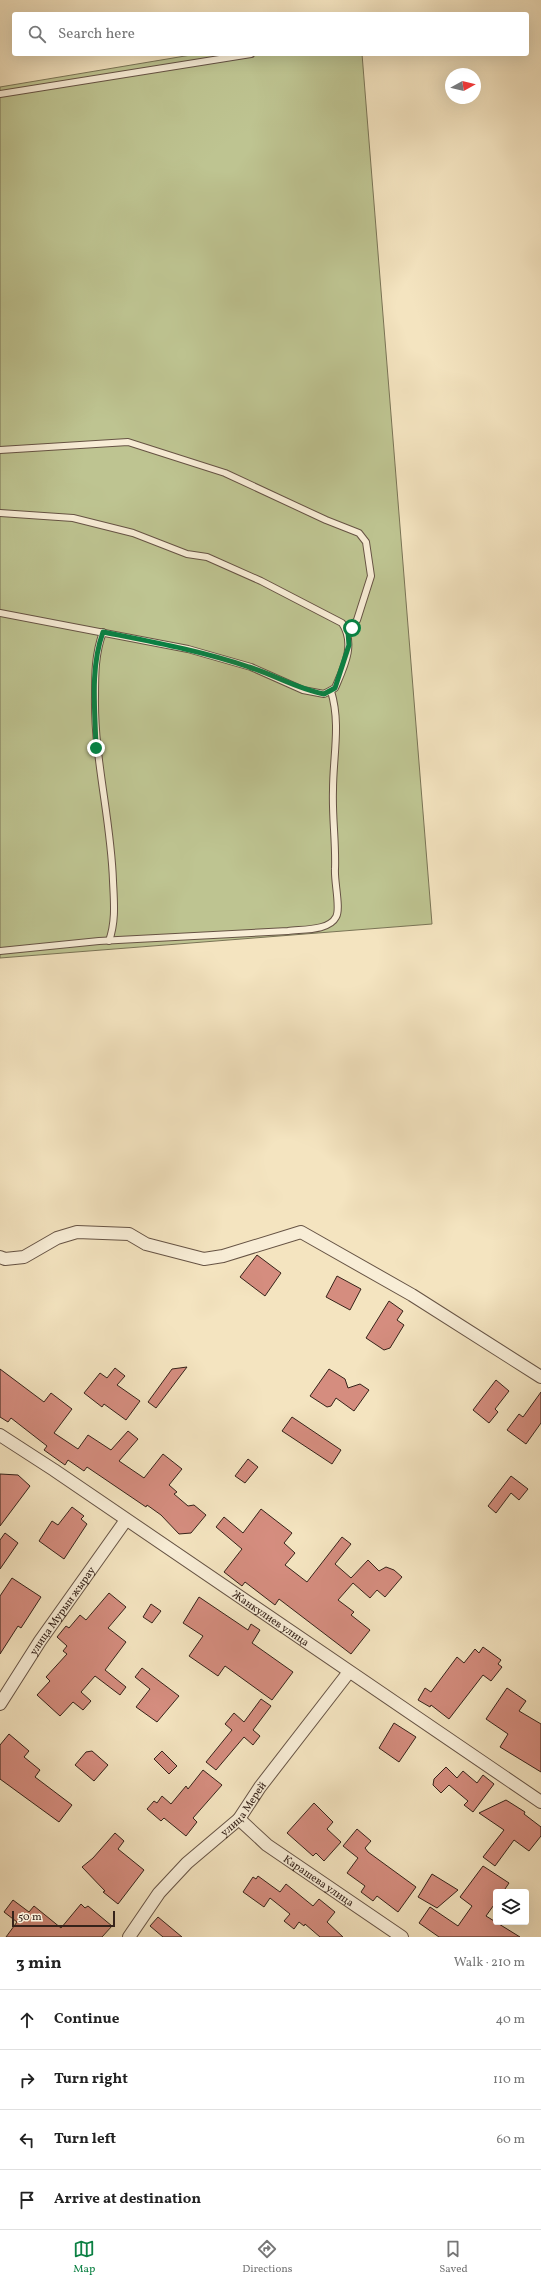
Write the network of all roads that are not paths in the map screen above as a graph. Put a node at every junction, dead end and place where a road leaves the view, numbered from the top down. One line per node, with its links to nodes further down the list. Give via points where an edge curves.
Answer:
1 (239, 56): 2 (lane)
2 (0, 94)
3 (0, 450): 7 (lane, via 128,442 225,472 359,533 366,542 371,576 357,620)
4 (0, 513): 7 (lane, via 73,518 133,533 187,554 207,557 322,612 342,623)
5 (0, 613): 6 (lane)
6 (103, 632): 8 (lane, via 195,651 251,667 303,690 324,694); 9 (lane, via 97,649 95,709 96,748 112,865 114,925)
7 (348, 632): 8 (lane, via 349,645 342,670 335,688)
8 (331, 691): 9 (lane, via 337,724 332,791 336,852 334,881 338,909 333,922 318,927 288,930)
9 (109, 941): 10 (lane)
10 (0, 951)
11 (0, 1257): 12 (street, via 5,1259 24,1256 57,1238 77,1232 129,1234 146,1244 204,1259 223,1256 301,1232 412,1295)
12 (541, 1377)
13 (0, 1435): 14 (street, Жанкулиев улица)
14 (126, 1520): 15 (street, Жанкулиев улица); 16 (street, улица Мурын жырау, via 40,1641)
15 (349, 1672): 17 (street, Жанкулиев улица); 18 (street, улица Мерей)
16 (0, 1704)
17 (541, 1802)
18 (239, 1818): 19 (street, улица Мерей, via 177,1873 159,1893); 20 (street, Карашева улица, via 267,1845)
19 (130, 1937)
20 (402, 1937)

